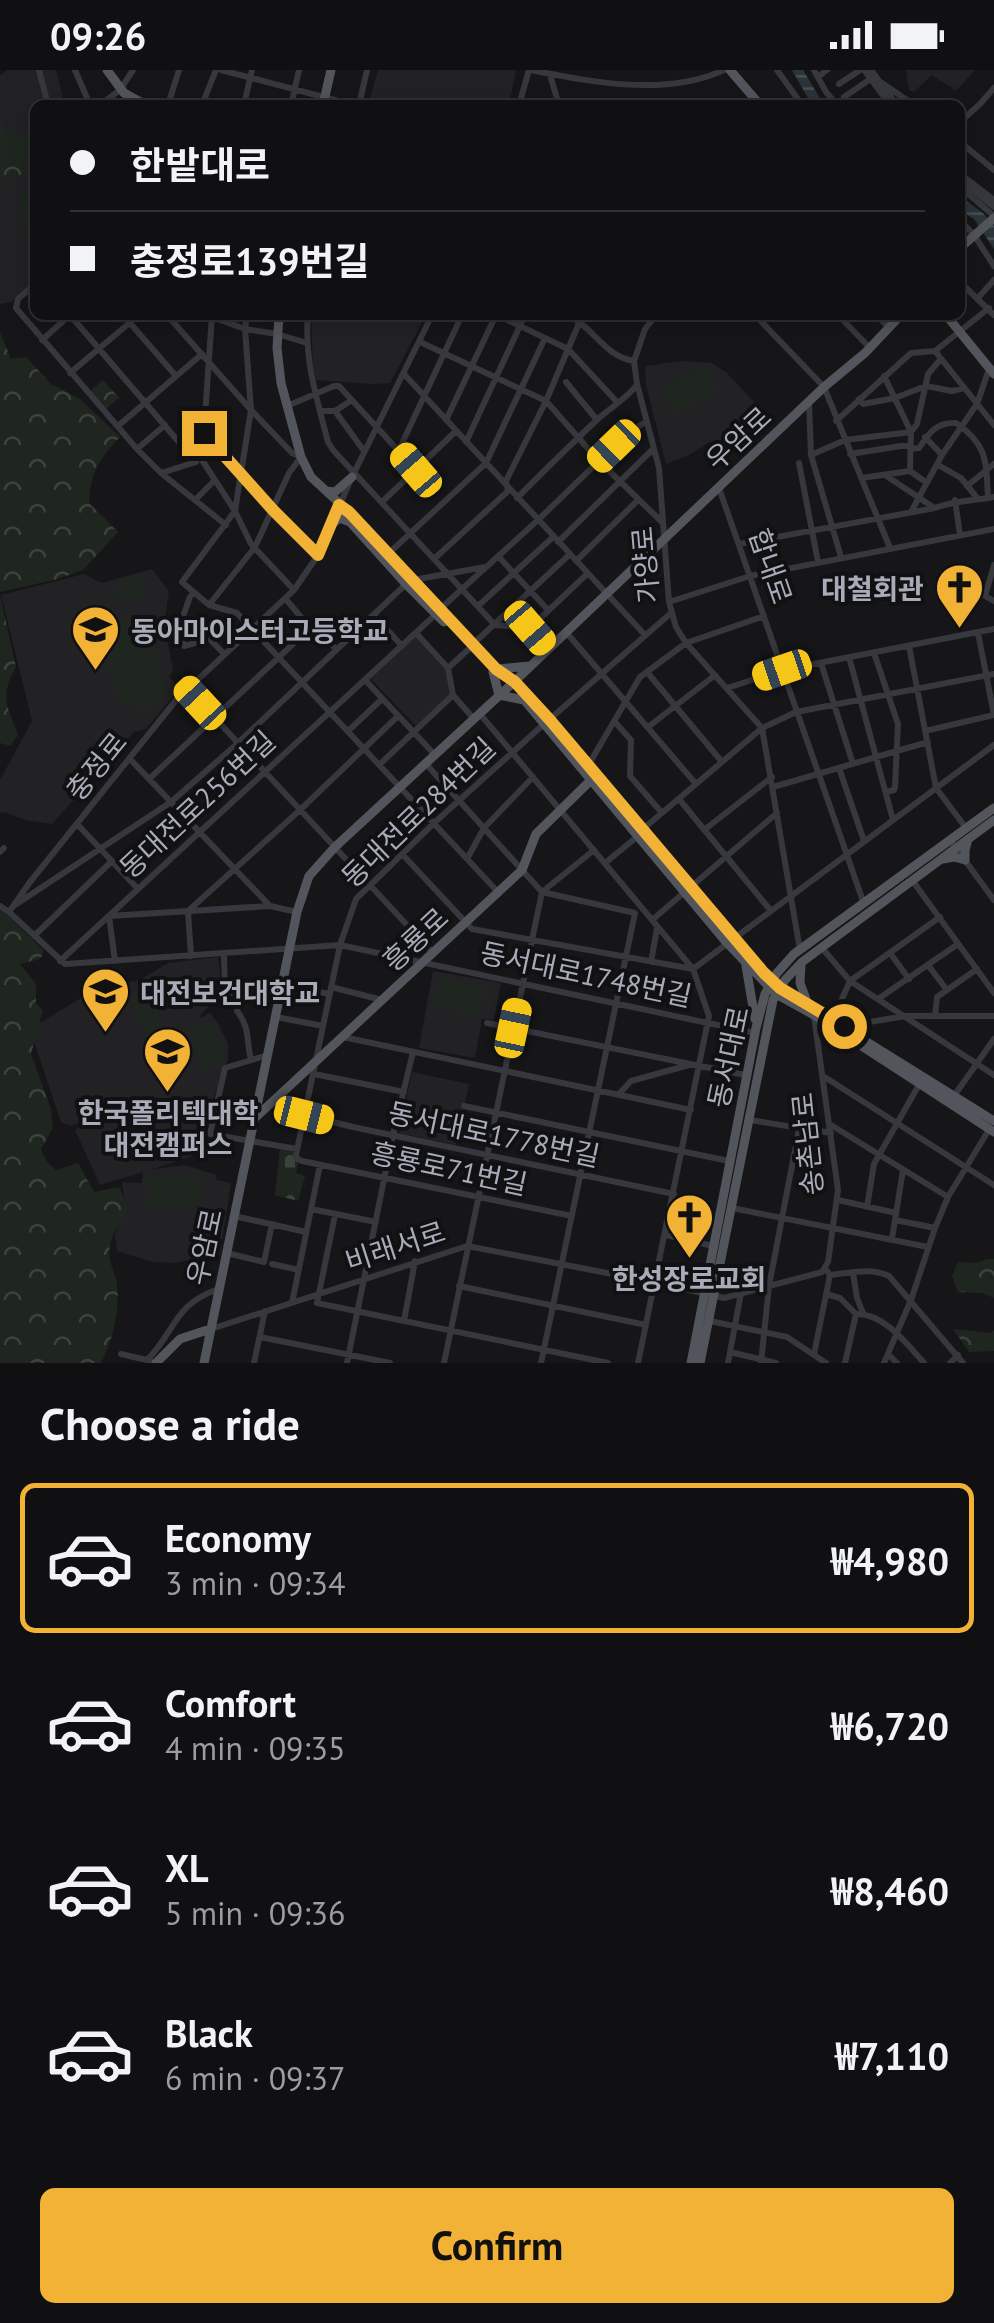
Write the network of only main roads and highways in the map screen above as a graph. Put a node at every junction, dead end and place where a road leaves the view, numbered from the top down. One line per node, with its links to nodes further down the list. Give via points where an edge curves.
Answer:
1 (107, 70): 4 (main road)
2 (332, 70): 5 (main road)
3 (727, 70): 6 (main road)
4 (137, 100)
5 (324, 100)
6 (755, 100)
7 (994, 216): 8 (main road)
8 (965, 243)
9 (278, 320): 14 (main road, via 286,406 310,477)
10 (896, 320): 19 (main road, 우암로)
11 (950, 320): 12 (main road)
12 (992, 371)
13 (353, 475): 14 (main road, via 335,492)
14 (324, 490): 15 (main road)
15 (342, 508): 16 (main road); 18 (main road)
16 (350, 522): 17 (main road, via 340,518); 18 (main road)
17 (332, 524)
18 (409, 582): 20 (main road)
19 (530, 666): 20 (main road); 21 (main road, 우암로); 24 (main road, via 530,691)
20 (495, 670): 21 (main road); 22 (main road)
21 (513, 684): 22 (main road, 우암로); 23 (main road); 24 (main road)
22 (500, 696): 23 (main road); 38 (main road, 우암로, via 309,876)
23 (524, 700): 24 (main road)
24 (547, 720): 25 (main road); 28 (main road)
25 (592, 780): 28 (main road); 38 (main road, 흥룡로, via 536,834 522,870)
26 (994, 808): 29 (main road, 동서대로)
27 (992, 822): 29 (main road, 동서대로)
28 (640, 832): 33 (main road)
29 (968, 833): 30 (main road, 동서대로); 31 (main road, via 965,860)
30 (953, 844): 31 (main road, 동서대로); 32 (main road, 동서대로)
31 (938, 860): 32 (main road, 동서대로, via 821,947)
32 (799, 955): 33 (main road, via 765,966); 34 (main road, 동서대로); 36 (main road, via 800,983)
33 (748, 961): 34 (main road); 37 (main road)
34 (774, 988): 35 (main road); 36 (main road); 37 (main road, 동서대로)
35 (798, 1006): 36 (main road); 37 (main road, via 778,1011)
36 (813, 1010): 39 (main road); 39 (main road)
37 (759, 1029): 40 (main road, 동서대로, via 713,1246); 40 (main road, 동서대로, via 750,1120)
38 (254, 1119): 41 (main road, 우암로)
39 (993, 1125)
40 (709, 1296): 44 (main road, 동서대로); 45 (main road, 동서대로)
41 (210, 1329): 42 (main road, via 180,1339); 43 (main road, 우암로)
42 (154, 1362)
43 (204, 1363)
44 (691, 1363)
45 (700, 1363)

